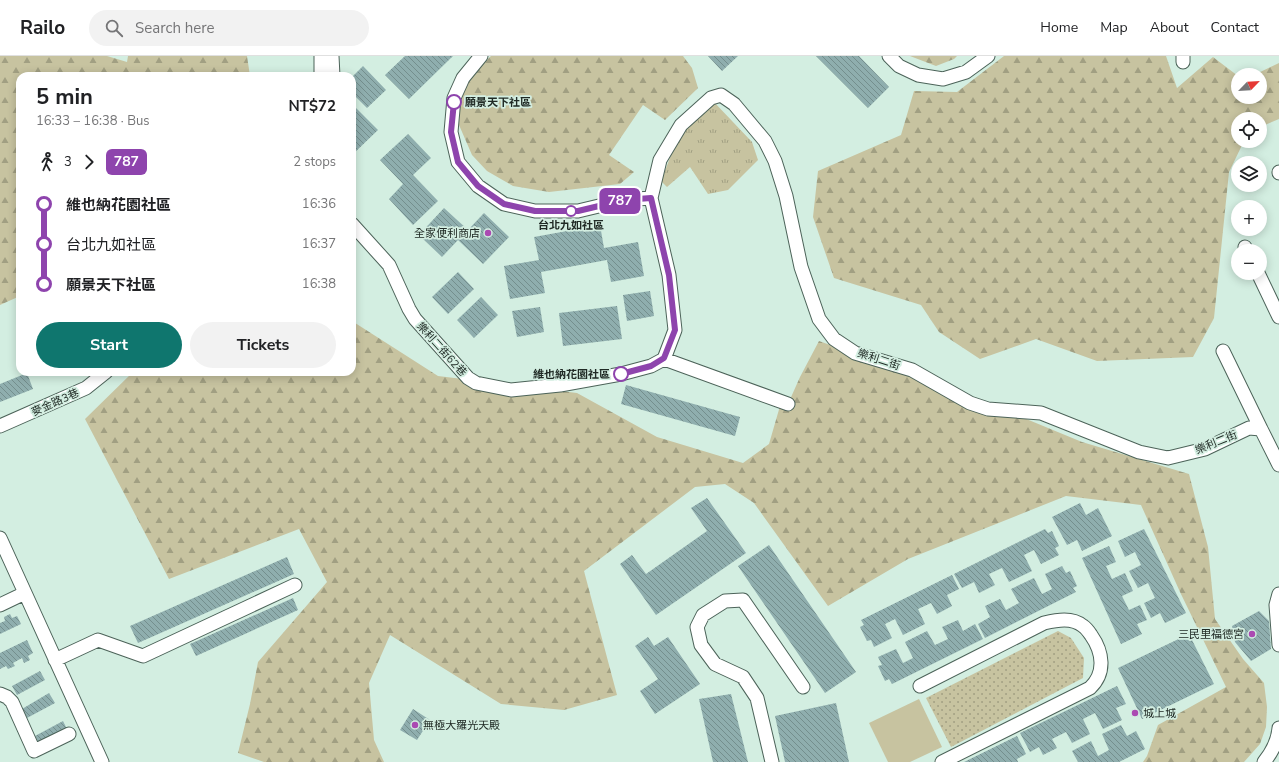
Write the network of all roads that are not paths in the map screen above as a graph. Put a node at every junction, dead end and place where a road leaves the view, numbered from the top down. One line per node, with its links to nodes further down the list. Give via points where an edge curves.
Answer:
1 (321, 56): 6 (street)
2 (332, 56): 7 (street)
3 (481, 56): 8 (street, via 463,78 454,98 451,132 458,162 478,186 504,204 535,211 578,211 624,200)
4 (889, 56): 5 (street, via 899,66 918,74 943,79 966,72)
5 (988, 56)
6 (321, 72)
7 (333, 72)
8 (651, 198): 13 (street, via 669,275 675,330); 17 (street, 樂利二街, via 660,160 681,125 711,98 721,95 734,104 765,141 784,189 801,266 819,320 834,339 855,353 912,370 970,403 988,409 1041,413 1139,452 1168,458 1205,449 1250,428)
9 (356, 228): 13 (street, 樂利二街62巷, via 389,265 415,319 468,378 476,383 511,390 560,385 621,374 651,366)
10 (1261, 280): 11 (street)
11 (1279, 317)
12 (1223, 351): 17 (street)
13 (664, 358): 15 (street)
14 (101, 376): 16 (street, 麥金路3巷, via 86,388)
15 (788, 404)
16 (0, 426)
17 (1261, 428): 18 (street)
18 (1279, 465)
19 (0, 538): 21 (street)
20 (295, 585): 25 (street, via 143,656 98,640)
21 (25, 593): 23 (street); 25 (street)
22 (1279, 594): 24 (street, via 1276,604)
23 (0, 605)
24 (1279, 645)
25 (56, 660): 31 (street)
26 (920, 686): 33 (street, via 1044,623 1057,620 1067,620 1084,626 1100,653 1100,673 1096,683 1090,688)
27 (803, 687): 32 (street, via 743,600 725,601 703,615 697,627 701,644 715,664 743,677 757,698)
28 (0, 694): 30 (street, via 12,702 34,751)
29 (1279, 728): 34 (street)
30 (69, 734)
31 (102, 762)
32 (772, 762)
33 (942, 762)
34 (1264, 762)

